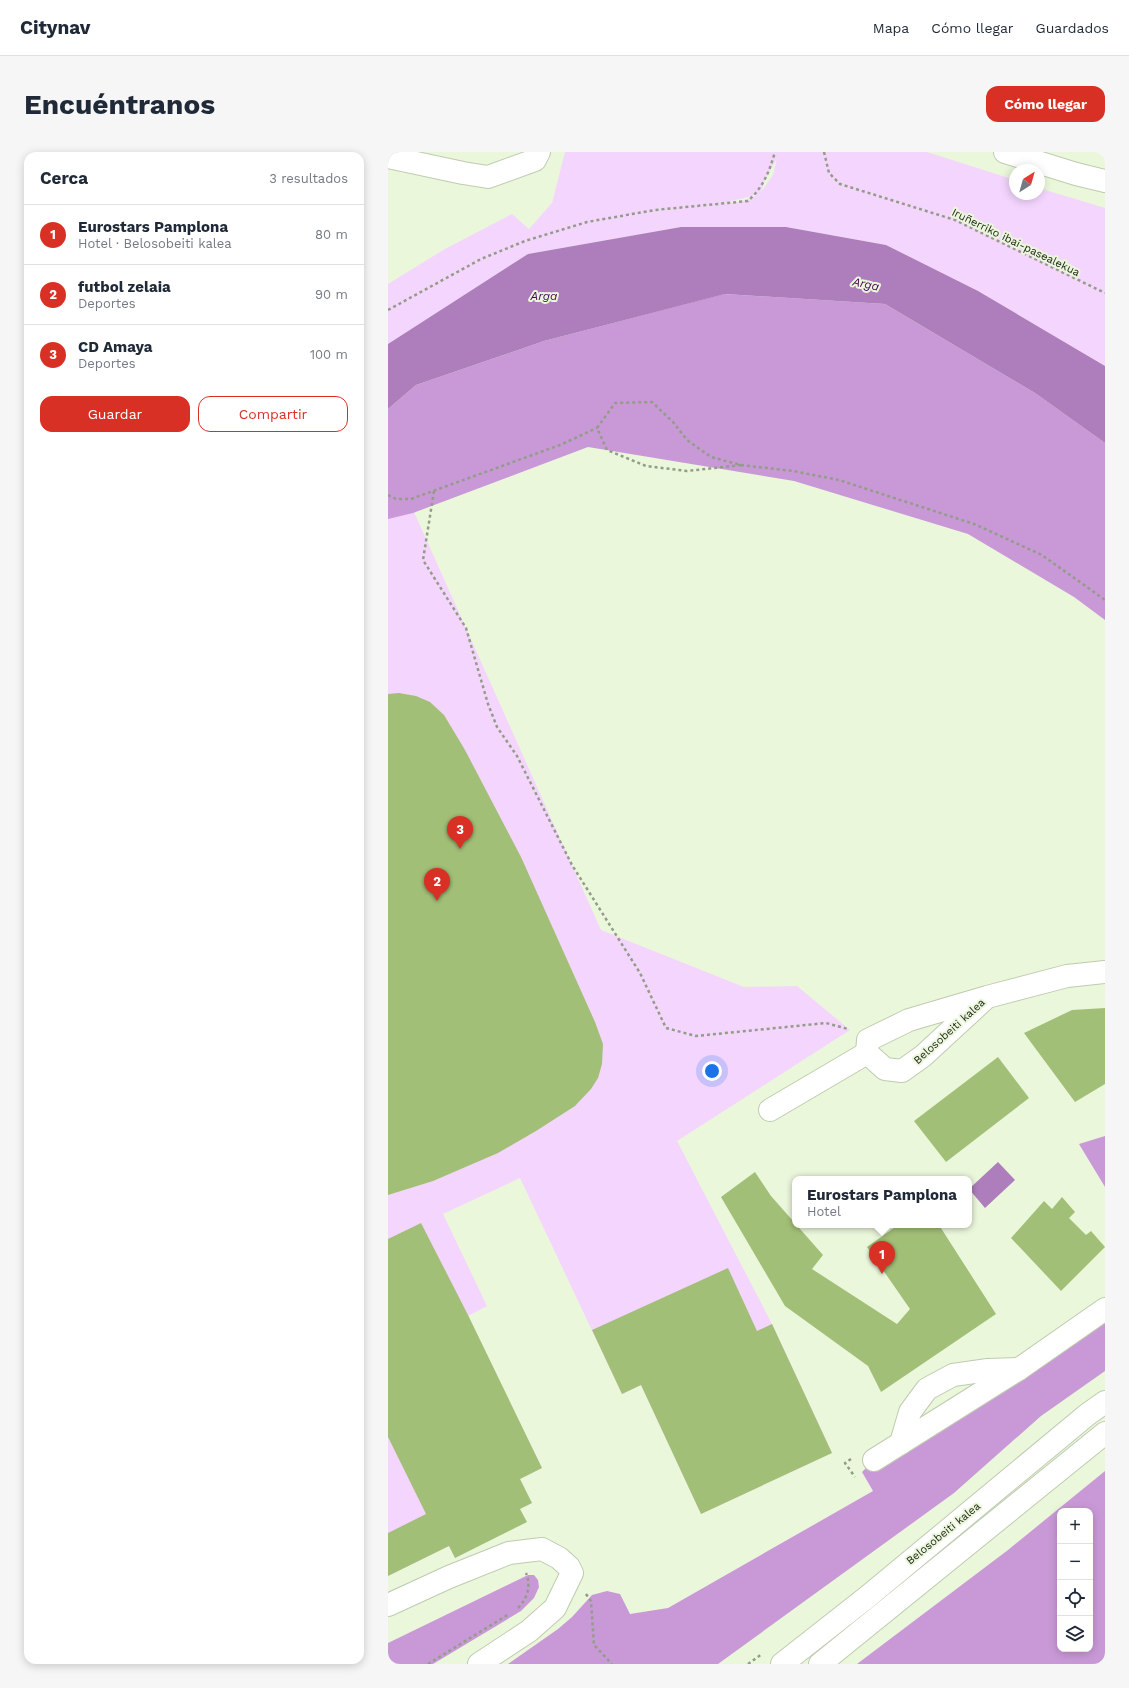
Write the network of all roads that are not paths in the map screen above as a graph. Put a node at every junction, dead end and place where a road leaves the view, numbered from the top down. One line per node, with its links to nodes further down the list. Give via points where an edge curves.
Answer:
1 (539, 152): 3 (street, via 535,160 488,177)
2 (1005, 152): 4 (street, via 1076,174)
3 (388, 157)
4 (1105, 180)
5 (1105, 972): 6 (street, Belosobeiti kalea, via 1067,976)
6 (987, 997): 7 (street, Belosobeiti kalea, via 909,1020); 7 (street, Belosobeiti kalea, via 923,1056 902,1071 885,1069)
7 (867, 1047): 8 (street)
8 (770, 1110)
9 (1105, 1309): 10 (street)
10 (1020, 1369): 13 (street); 13 (street, via 953,1375 927,1389 910,1412)
11 (1105, 1402): 17 (street, Belosobeiti kalea)
12 (1105, 1433): 18 (street)
13 (901, 1443): 14 (street)
14 (874, 1460)
15 (388, 1605): 16 (street, via 448,1577 509,1553 542,1549 559,1558 572,1573 555,1608 529,1631)
16 (479, 1664)
17 (782, 1664)
18 (820, 1664)

